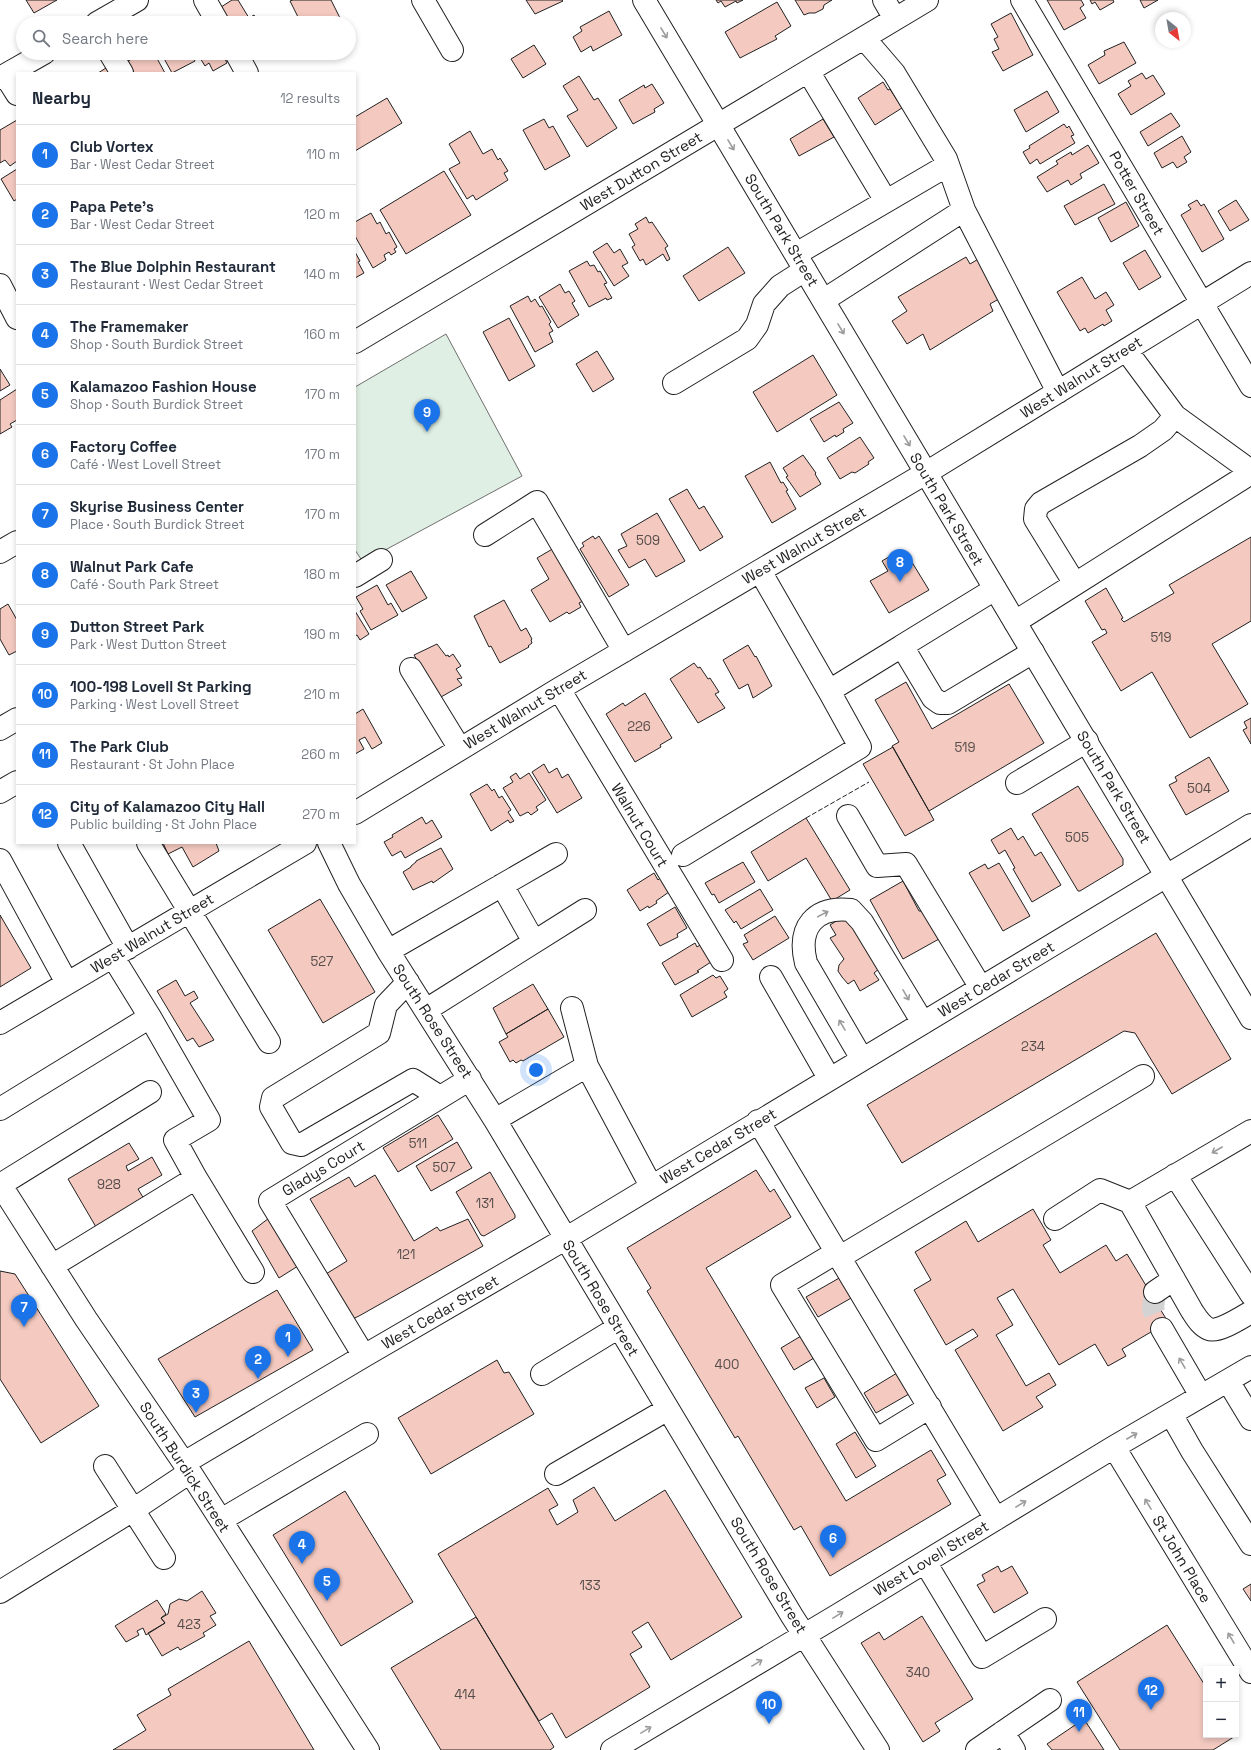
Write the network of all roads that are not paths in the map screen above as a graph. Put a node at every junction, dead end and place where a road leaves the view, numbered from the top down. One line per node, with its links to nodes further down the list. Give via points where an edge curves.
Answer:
1 (137, 0): 8 (street)
2 (205, 0): 9 (street)
3 (422, 0): 12 (street)
4 (644, 0): 21 (street, South Park Street, one-way to 21)
5 (884, 0): 10 (street)
6 (927, 0): 10 (street, West Dutton Street)
7 (1022, 0): 29 (street, Potter Street)
8 (110, 16)
9 (214, 16)
10 (895, 19): 11 (street, West Dutton Street)
11 (864, 38): 16 (street, West Dutton Street); 22 (street, via 894,73)
12 (452, 50)
13 (32, 60): 19 (street)
14 (114, 60): 17 (street)
15 (240, 60): 18 (street)
16 (808, 71): 21 (street, West Dutton Street); 23 (street)
17 (121, 72)
18 (246, 72)
19 (3, 76): 20 (street)
20 (16, 93)
21 (719, 124): 25 (street, South Park Street, one-way to 25); 31 (street, West Dutton Street)
22 (948, 165): 23 (street); 24 (street)
23 (886, 201): 25 (street)
24 (964, 210): 28 (street); 35 (street)
25 (801, 262): 28 (street, South Park Street); 33 (street, via 764,304 757,325 747,339)
26 (1251, 273): 29 (street, West Walnut Street)
27 (5, 289): 30 (street)
28 (824, 300): 38 (street, South Park Street, one-way to 38)
29 (1201, 303): 32 (street, West Walnut Street); 34 (street, Potter Street)
30 (16, 316)
31 (356, 341)
32 (1126, 350): 35 (street, West Walnut Street); 36 (street)
33 (674, 383)
34 (1251, 386)
35 (1058, 392): 38 (street, West Walnut Street)
36 (1175, 416): 37 (street); 45 (street, via 1163,430 1140,446 1041,503 1036,509 1035,519)
37 (1251, 472): 45 (street)
38 (926, 474): 43 (street, West Walnut Street); 46 (street, South Park Street)
39 (485, 535): 49 (street, via 537,502)
40 (16, 543): 41 (street)
41 (0, 552)
42 (381, 560): 44 (street)
43 (760, 571): 49 (street, West Walnut Street); 53 (street)
44 (356, 575)
45 (1075, 584): 47 (street)
46 (995, 589): 47 (street, South Park Street); 48 (street)
47 (1015, 622): 50 (street, South Park Street)
48 (902, 646): 50 (street, via 933,698 940,703 948,703); 53 (street)
49 (624, 650): 52 (street, West Walnut Street)
50 (1033, 652): 56 (street, South Park Street)
51 (411, 669): 57 (street)
52 (559, 689): 57 (street, West Walnut Street); 78 (street, Walnut Court)
53 (829, 691): 69 (street, via 860,747)
54 (16, 720): 55 (street)
55 (0, 729)
56 (1087, 741): 59 (street); 71 (street, South Park Street)
57 (460, 749): 61 (street, West Walnut Street)
58 (16, 783): 60 (street)
59 (1017, 784)
60 (0, 792)
61 (356, 812)
62 (848, 816): 82 (street, via 877,866 906,864)
63 (1251, 825): 71 (street, West Cedar Street)
64 (69, 844): 77 (street)
65 (149, 844): 74 (street)
66 (303, 844): 74 (street, West Walnut Street)
67 (329, 844): 76 (street, South Rose Street, via 343,873)
68 (556, 854): 72 (street)
69 (683, 855)
70 (0, 860): 81 (street)
71 (1167, 876): 82 (street, West Cedar Street); 86 (street, South Park Street)
72 (502, 885): 75 (street); 76 (street)
73 (585, 910): 75 (street)
74 (190, 911): 77 (street, West Walnut Street); 89 (street)
75 (534, 942): 84 (street)
76 (388, 951): 80 (street, South Rose Street)
77 (120, 952): 81 (street, West Walnut Street); 85 (street)
78 (722, 960)
79 (771, 978): 93 (street)
80 (408, 982): 84 (street, South Rose Street); 96 (street, via 386,1005 379,1033 273,1098 271,1107 292,1143 301,1145 414,1080)
81 (67, 983): 88 (street, West Walnut Street)
82 (981, 988): 87 (street, West Cedar Street)
83 (572, 1008): 91 (street)
84 (426, 1010): 94 (street, South Rose Street)
85 (150, 1017): 97 (street); 102 (street, via 209,1120 175,1140)
86 (1251, 1018)
87 (922, 1022): 90 (street, West Cedar Street); 90 (street, one-way to 87, via 806,963 803,951 804,937 811,922 824,912 851,910 862,922)
88 (0, 1023)
89 (269, 1042)
90 (862, 1059): 93 (street, West Cedar Street)
91 (587, 1066): 98 (street); 104 (street)
92 (1143, 1076): 108 (street)
93 (829, 1078): 99 (street, West Cedar Street)
94 (470, 1079): 96 (street, Gladys Court); 98 (street, South Rose Street)
95 (150, 1092): 103 (street)
96 (440, 1097): 117 (street, Gladys Court, via 270,1201)
97 (0, 1109)
98 (495, 1120): 107 (street, South Rose Street)
99 (758, 1121): 104 (street, West Cedar Street); 108 (street)
100 (1251, 1131): 101 (street, one-way to 101)
101 (1175, 1175): 105 (street); 113 (street)
102 (196, 1178): 109 (street); 110 (street)
103 (0, 1184): 109 (street, South Burdick Street)
104 (651, 1186): 107 (street, West Cedar Street)
105 (1130, 1202): 106 (street, via 1100,1190); 111 (street)
106 (1055, 1219)
107 (565, 1239): 115 (street, South Rose Street); 117 (street, West Cedar Street)
108 (839, 1255): 122 (street); 122 (street, via 782,1285 876,1440)
109 (52, 1266): 129 (street, South Burdick Street)
110 (253, 1272)
111 (1174, 1279): 112 (street); 114 (street, via 1192,1311 1209,1329 1216,1331)
112 (1155, 1292)
113 (1251, 1294)
114 (1251, 1312)
115 (619, 1327): 119 (street); 123 (street, South Rose Street)
116 (1162, 1329): 121 (street, one-way to 116)
117 (364, 1356): 129 (street, West Cedar Street)
118 (1251, 1367): 120 (street, West Lovell Street)
119 (542, 1374)
120 (1228, 1381): 121 (street, West Lovell Street); 125 (street)
121 (1201, 1396): 124 (street, West Lovell Street)
122 (930, 1407): 132 (street)
123 (668, 1409): 130 (street); 139 (street, South Rose Street)
124 (1171, 1414): 127 (street, West Lovell Street, one-way to 124); 134 (street)
125 (1251, 1419)
126 (367, 1434): 133 (street)
127 (1114, 1447): 132 (street, West Lovell Street, one-way to 127); 140 (street, St John Place, one-way to 127)
128 (105, 1466): 131 (street)
129 (187, 1468): 131 (street, West Cedar Street); 133 (street, South Burdick Street)
130 (556, 1474)
131 (133, 1510): 135 (street); 137 (street, West Cedar Street)
132 (996, 1519): 136 (street, West Lovell Street)
133 (220, 1520): 143 (street, South Burdick Street)
134 (1251, 1544)
135 (164, 1558)
136 (924, 1562): 138 (street, via 982,1658); 139 (street, West Lovell Street, one-way to 136)
137 (0, 1592)
138 (1044, 1619)
139 (805, 1635): 144 (street, West Lovell Street, one-way to 139); 145 (street, South Rose Street)
140 (1251, 1672)
141 (1050, 1700): 142 (street)
142 (1009, 1741): 146 (street)
143 (368, 1750)
144 (612, 1750)
145 (878, 1750)
146 (977, 1750)

